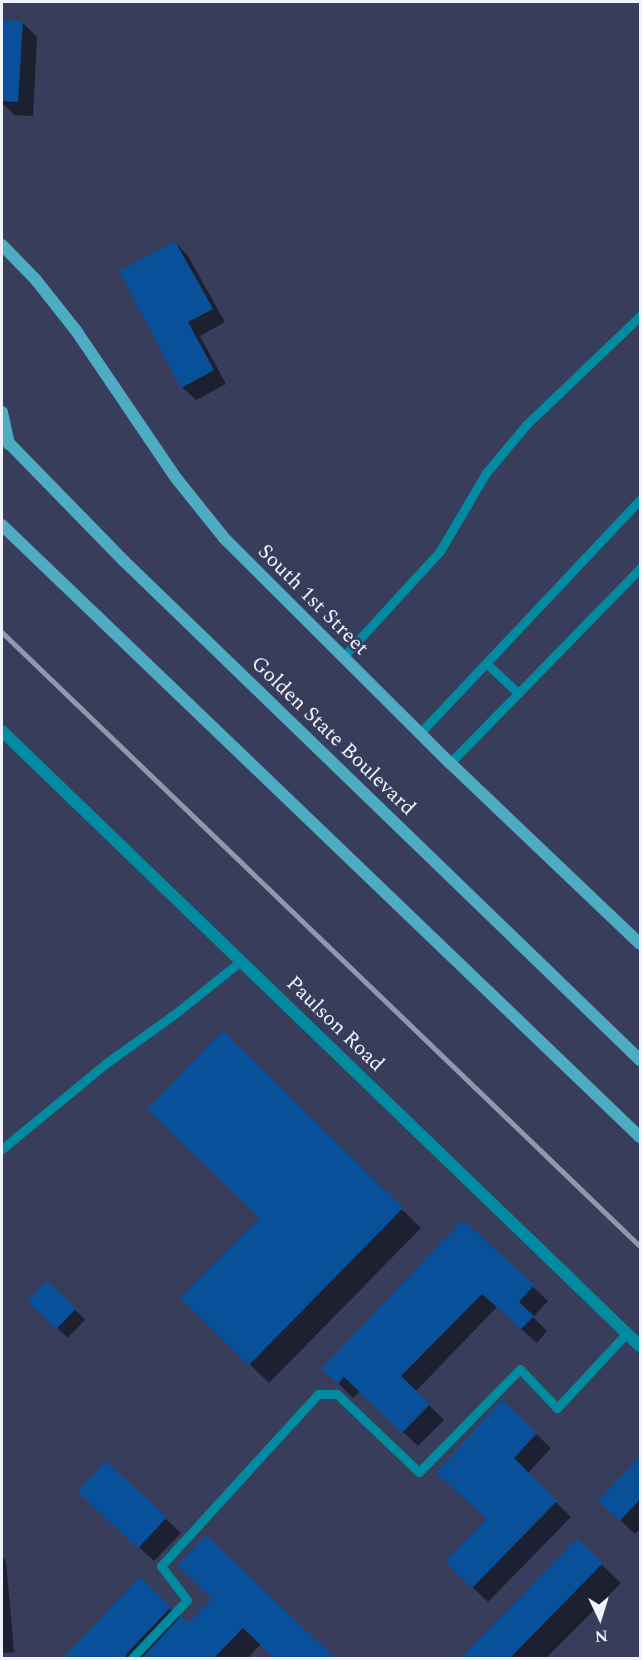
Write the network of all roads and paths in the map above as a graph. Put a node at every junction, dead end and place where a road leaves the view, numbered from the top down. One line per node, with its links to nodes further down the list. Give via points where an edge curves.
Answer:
1 (2, 245): 8 (main road, South 1st Street, via 77,332 209,521)
2 (640, 316): 8 (lane, via 526,425 486,473 440,550)
3 (2, 412): 4 (main road)
4 (5, 440): 16 (main road, Golden State Boulevard, via 124,561)
5 (640, 500): 9 (lane)
6 (2, 525): 17 (main road)
7 (640, 568): 10 (lane)
8 (343, 657): 11 (main road, South 1st Street)
9 (486, 663): 10 (lane); 11 (lane)
10 (518, 693): 13 (lane)
11 (421, 732): 13 (main road, South 1st Street)
12 (3, 736): 15 (street, Paulson Road)
13 (450, 763): 14 (main road, South 1st Street)
14 (640, 944)
15 (241, 961): 18 (lane); 19 (street, Paulson Road)
16 (640, 1060)
17 (640, 1137)
18 (2, 1149)
19 (627, 1333): 20 (street, Paulson Road); 21 (lane, via 556,1408 520,1369 419,1472 337,1394 318,1394 161,1566 187,1600)
20 (640, 1346)
21 (132, 1659)

